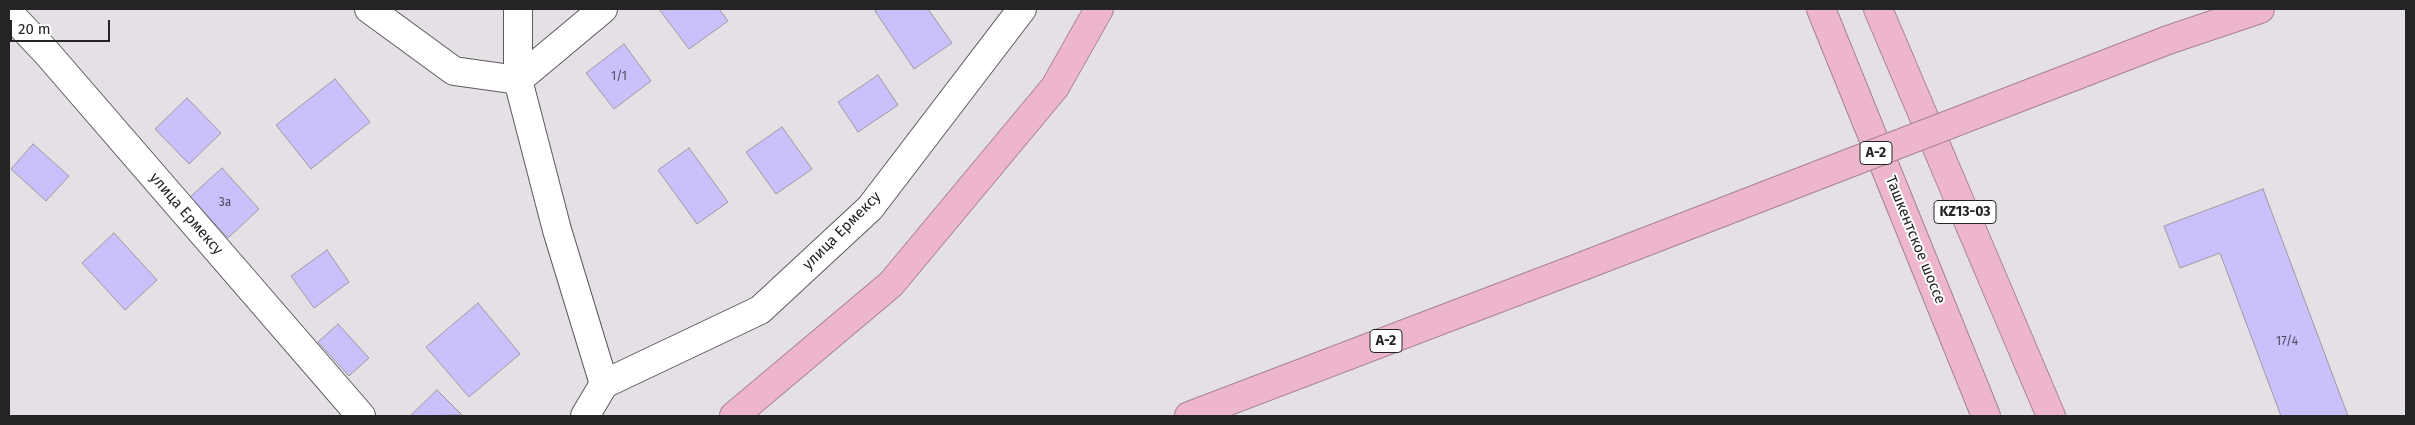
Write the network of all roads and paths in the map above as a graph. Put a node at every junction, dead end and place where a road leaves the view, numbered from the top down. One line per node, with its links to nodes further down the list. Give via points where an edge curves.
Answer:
1 (369, 9): 10 (street, via 454,71)
2 (518, 9): 10 (street)
3 (603, 9): 10 (street)
4 (1022, 9): 11 (street, улица Ермексу, via 870,208 760,310)
5 (1099, 9): 14 (highway, via 1055,87 891,284)
6 (1821, 9): 16 (highway, Ташкентское шоссе)
7 (1878, 9): 17 (highway, KZ13-03)
8 (2260, 9): 15 (highway, A-2, bridge, via 2168,40)
9 (9, 13): 12 (street, улица Ермексу)
10 (518, 80): 11 (street, via 557,230)
11 (604, 384): 13 (street)
12 (361, 416)
13 (585, 416)
14 (734, 416)
15 (1189, 416)
16 (1986, 416)
17 (2051, 416)

